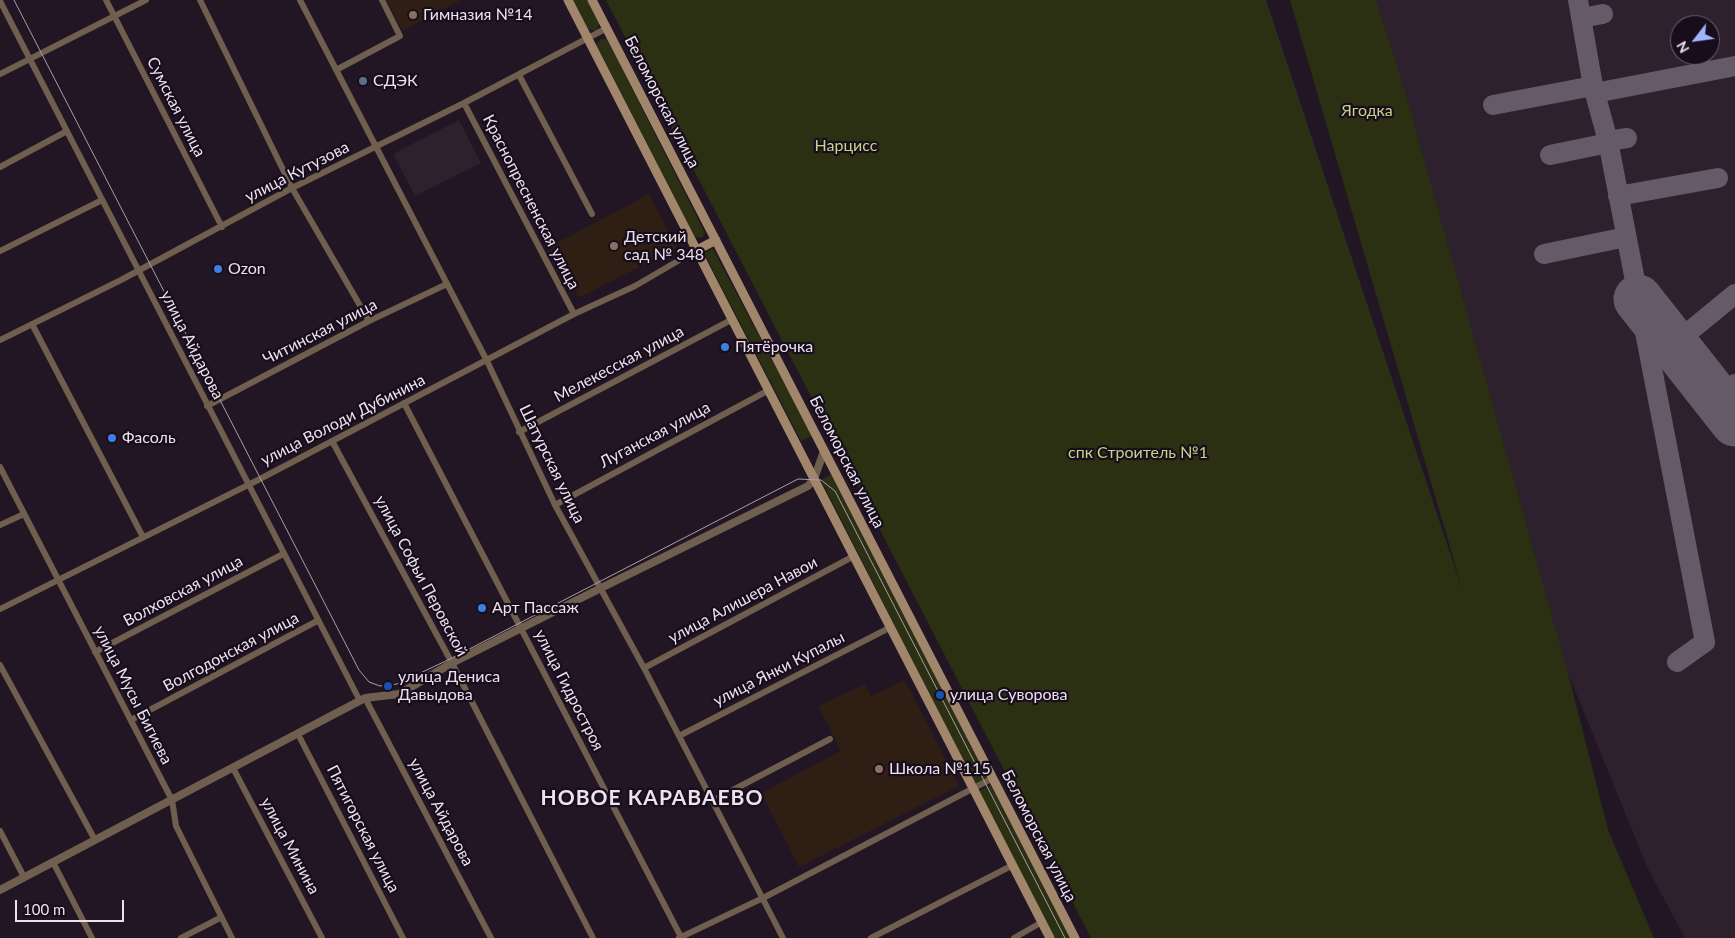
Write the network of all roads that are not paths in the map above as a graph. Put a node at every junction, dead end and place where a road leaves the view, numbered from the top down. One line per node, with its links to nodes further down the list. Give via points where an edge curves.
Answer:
1 (106, 0): 9 (street, Сумская улица)
2 (146, 0): 9 (street)
3 (200, 0): 20 (street)
4 (300, 0): 13 (street, Шатурская улица)
5 (382, 0): 13 (street, via 400,36)
6 (568, 0): 11 (main road)
7 (592, 0): 10 (main road, Беломорская улица)
8 (0, 1): 12 (street, улица Айдарова)
9 (114, 16): 12 (street); 23 (street, Сумская улица)
10 (607, 28): 11 (street, улица Кутузова); 24 (main road, Беломорская улица)
11 (588, 39): 15 (street, улица Кутузова); 26 (main road)
12 (30, 59): 14 (street); 17 (street, улица Айдарова)
13 (336, 70): 18 (street, Шатурская улица)
14 (0, 74)
15 (519, 75): 16 (street, улица Кутузова); 22 (street)
16 (464, 103): 18 (street, улица Кутузова); 29 (street, Краснопресненская улица)
17 (67, 131): 19 (street); 21 (street, улица Айдарова)
18 (375, 147): 20 (street, улица Кутузова); 28 (street, Шатурская улица)
19 (0, 167)
20 (292, 188): 23 (street, улица Кутузова); 30 (street)
21 (102, 200): 25 (street); 27 (street, улица Айдарова)
22 (592, 214)
23 (222, 227): 27 (street, улица Кутузова)
24 (716, 240): 26 (main road); 40 (main road, Беломорская улица)
25 (0, 251)
26 (695, 251): 29 (street, улица Володи Дубинина, via 635,286); 31 (main road)
27 (138, 271): 32 (street, улица Кутузова); 37 (street, улица Айдарова)
28 (447, 284): 30 (street, Читинская улица); 34 (street, Шатурская улица)
29 (574, 314): 34 (street, улица Володи Дубинина)
30 (369, 320): 37 (street, Читинская улица)
31 (731, 320): 35 (main road); 38 (street, Мелекесская улица)
32 (32, 324): 33 (street, улица Кутузова); 47 (street)
33 (0, 340)
34 (487, 361): 36 (street, улица Володи Дубинина); 38 (street, Шатурская улица)
35 (768, 390): 42 (main road); 44 (street, Луганская улица)
36 (404, 403): 39 (street, улица Володи Дубинина); 55 (street, улица Гидростроя)
37 (207, 406): 43 (street, улица Айдарова)
38 (520, 432): 44 (street, Шатурская улица)
39 (332, 440): 43 (street, улица Володи Дубинина); 57 (street, улица Софьи Перовской)
40 (824, 451): 42 (street); 66 (main road, Беломорская улица)
41 (0, 467): 45 (street, улица Мусы Бигиева)
42 (814, 479): 49 (main road); 51 (street, via 808,486)
43 (247, 484): 47 (street, улица Володи Дубинина); 48 (street, улица Айдарова)
44 (555, 505): 51 (street, Шатурская улица)
45 (24, 514): 46 (street); 50 (street, улица Мусы Бигиева)
46 (0, 525)
47 (143, 537): 50 (street, улица Володи Дубинина)
48 (282, 554): 53 (street, улица Айдарова); 56 (street, Волховская улица)
49 (854, 556): 54 (main road); 59 (street, улица Алишера Навои)
50 (58, 580): 52 (street, улица Володи Дубинина); 56 (street, улица Мусы Бигиева)
51 (601, 588): 55 (street); 59 (street, Шатурская улица)
52 (0, 609)
53 (317, 621): 60 (street, улица Айдарова); 61 (street, Волгодонская улица)
54 (891, 627): 63 (street, улица Янки Купалы); 67 (main road)
55 (521, 628): 57 (street); 79 (street, улица Гидростроя)
56 (95, 652): 61 (street, улица Мусы Бигиева)
57 (452, 664): 60 (street, via 399,694); 86 (street, улица Софьи Перовской)
58 (0, 665): 71 (street)
59 (644, 668): 63 (street, Шатурская улица)
60 (363, 699): 62 (street); 85 (street, улица Айдарова)
61 (131, 720): 68 (street, улица Мусы Бигиева)
62 (298, 734): 65 (street); 84 (street, Пятигорская улица)
63 (679, 736): 69 (street, Шатурская улица)
64 (830, 739): 69 (street)
65 (233, 768): 68 (street); 83 (street, улица Минина)
66 (993, 778): 67 (street); 91 (main road, Беломорская улица)
67 (973, 788): 73 (main road); 76 (street)
68 (172, 800): 71 (street); 77 (street, улица Мусы Бигиева, via 176,826)
69 (712, 800): 76 (street, Шатурская улица)
70 (0, 831): 74 (street)
71 (95, 840): 72 (street)
72 (53, 862): 74 (street); 80 (street)
73 (1013, 865): 78 (main road); 88 (street)
74 (24, 877): 75 (street)
75 (0, 890)
76 (762, 898): 79 (street); 87 (street, Шатурская улица)
77 (220, 918): 81 (street); 82 (street, улица Мусы Бигиева)
78 (1042, 922): 89 (street); 90 (main road)
79 (680, 937)
80 (92, 938)
81 (182, 938)
82 (232, 938)
83 (322, 938)
84 (403, 938)
85 (491, 938)
86 (593, 938)
87 (783, 938)
88 (871, 938)
89 (1014, 938)
90 (1050, 938)
91 (1075, 938)

